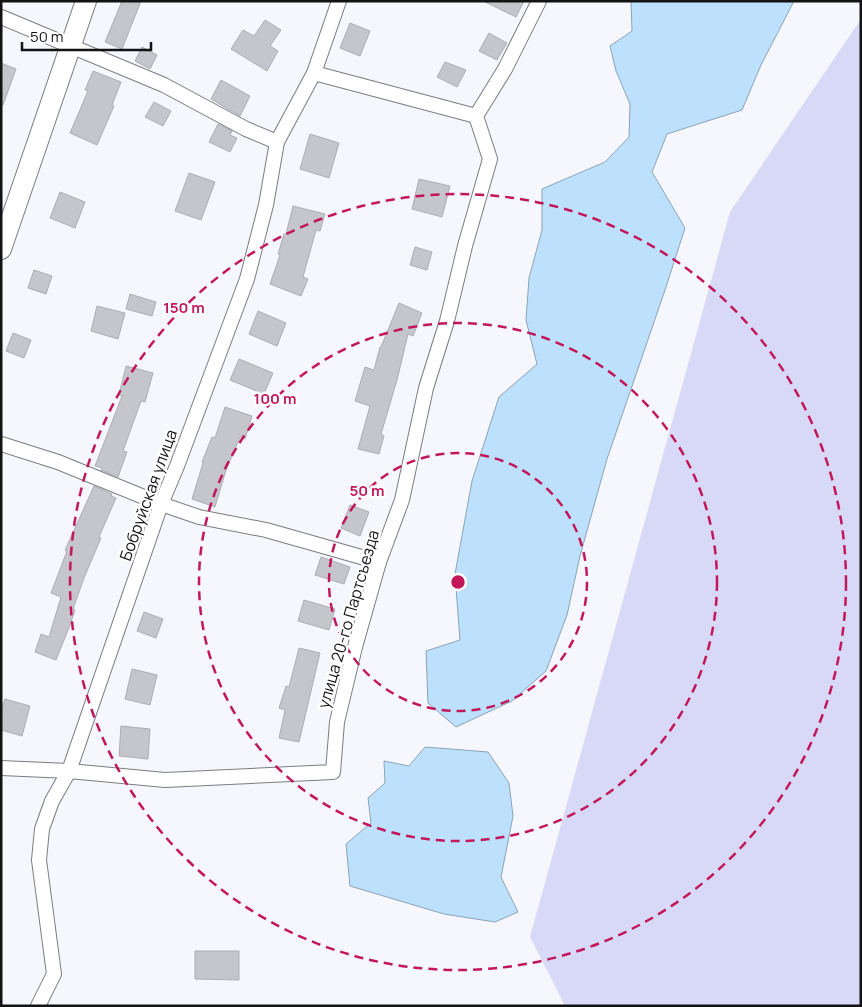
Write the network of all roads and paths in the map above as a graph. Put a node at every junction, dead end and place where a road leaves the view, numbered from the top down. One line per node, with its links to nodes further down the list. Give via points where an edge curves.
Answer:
1 (86, 1): 5 (street)
2 (339, 1): 6 (street, Бобруйская улица)
3 (539, 1): 7 (street, via 505,69)
4 (1, 18): 5 (street)
5 (70, 46): 8 (street, via 164,85); 9 (street)
6 (314, 73): 7 (street); 8 (street, Бобруйская улица)
7 (476, 116): 12 (street, улица 20-го Партсъезда, via 490,158 426,388 402,500)
8 (277, 142): 11 (street, Бобруйская улица, via 266,205 246,279)
9 (1, 249)
10 (1, 444): 11 (street, via 58,462)
11 (161, 504): 12 (street, via 199,517 266,530); 14 (street, Бобруйская улица)
12 (379, 562): 14 (street, улица 20-го Партсъезда, via 354,647 337,722 333,772 165,780)
13 (1, 768): 14 (street)
14 (69, 771): 15 (street, Бобруйская улица, via 52,801 42,830 39,860 54,974)
15 (38, 1006)

